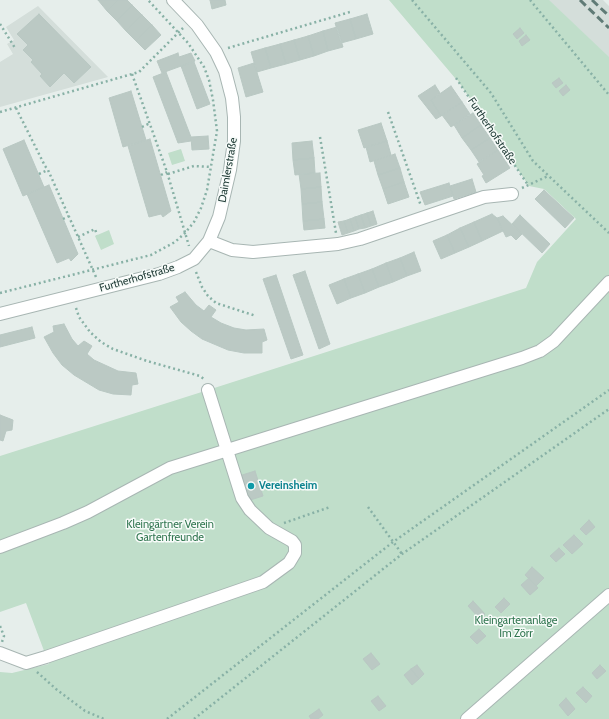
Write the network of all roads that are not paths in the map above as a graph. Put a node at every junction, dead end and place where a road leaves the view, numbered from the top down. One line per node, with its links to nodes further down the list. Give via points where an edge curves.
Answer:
1 (173, 0): 3 (street, Daimlerstraße, via 208,38 225,71 232,98 234,141 230,170 219,217)
2 (512, 194): 3 (street, via 484,197 360,240 338,244 253,252 232,250)
3 (209, 241): 5 (street, Furtherhofstraße, via 194,259 158,274)
4 (609, 282): 7 (street, via 554,341 540,351)
5 (0, 314)
6 (208, 390): 7 (street)
7 (228, 451): 8 (street, via 170,468 88,512); 10 (street, via 242,498 250,510 269,528 295,544 295,554 289,563 263,582 26,663)
8 (0, 547)
9 (609, 594): 11 (street)
10 (1, 648)
11 (467, 719)

